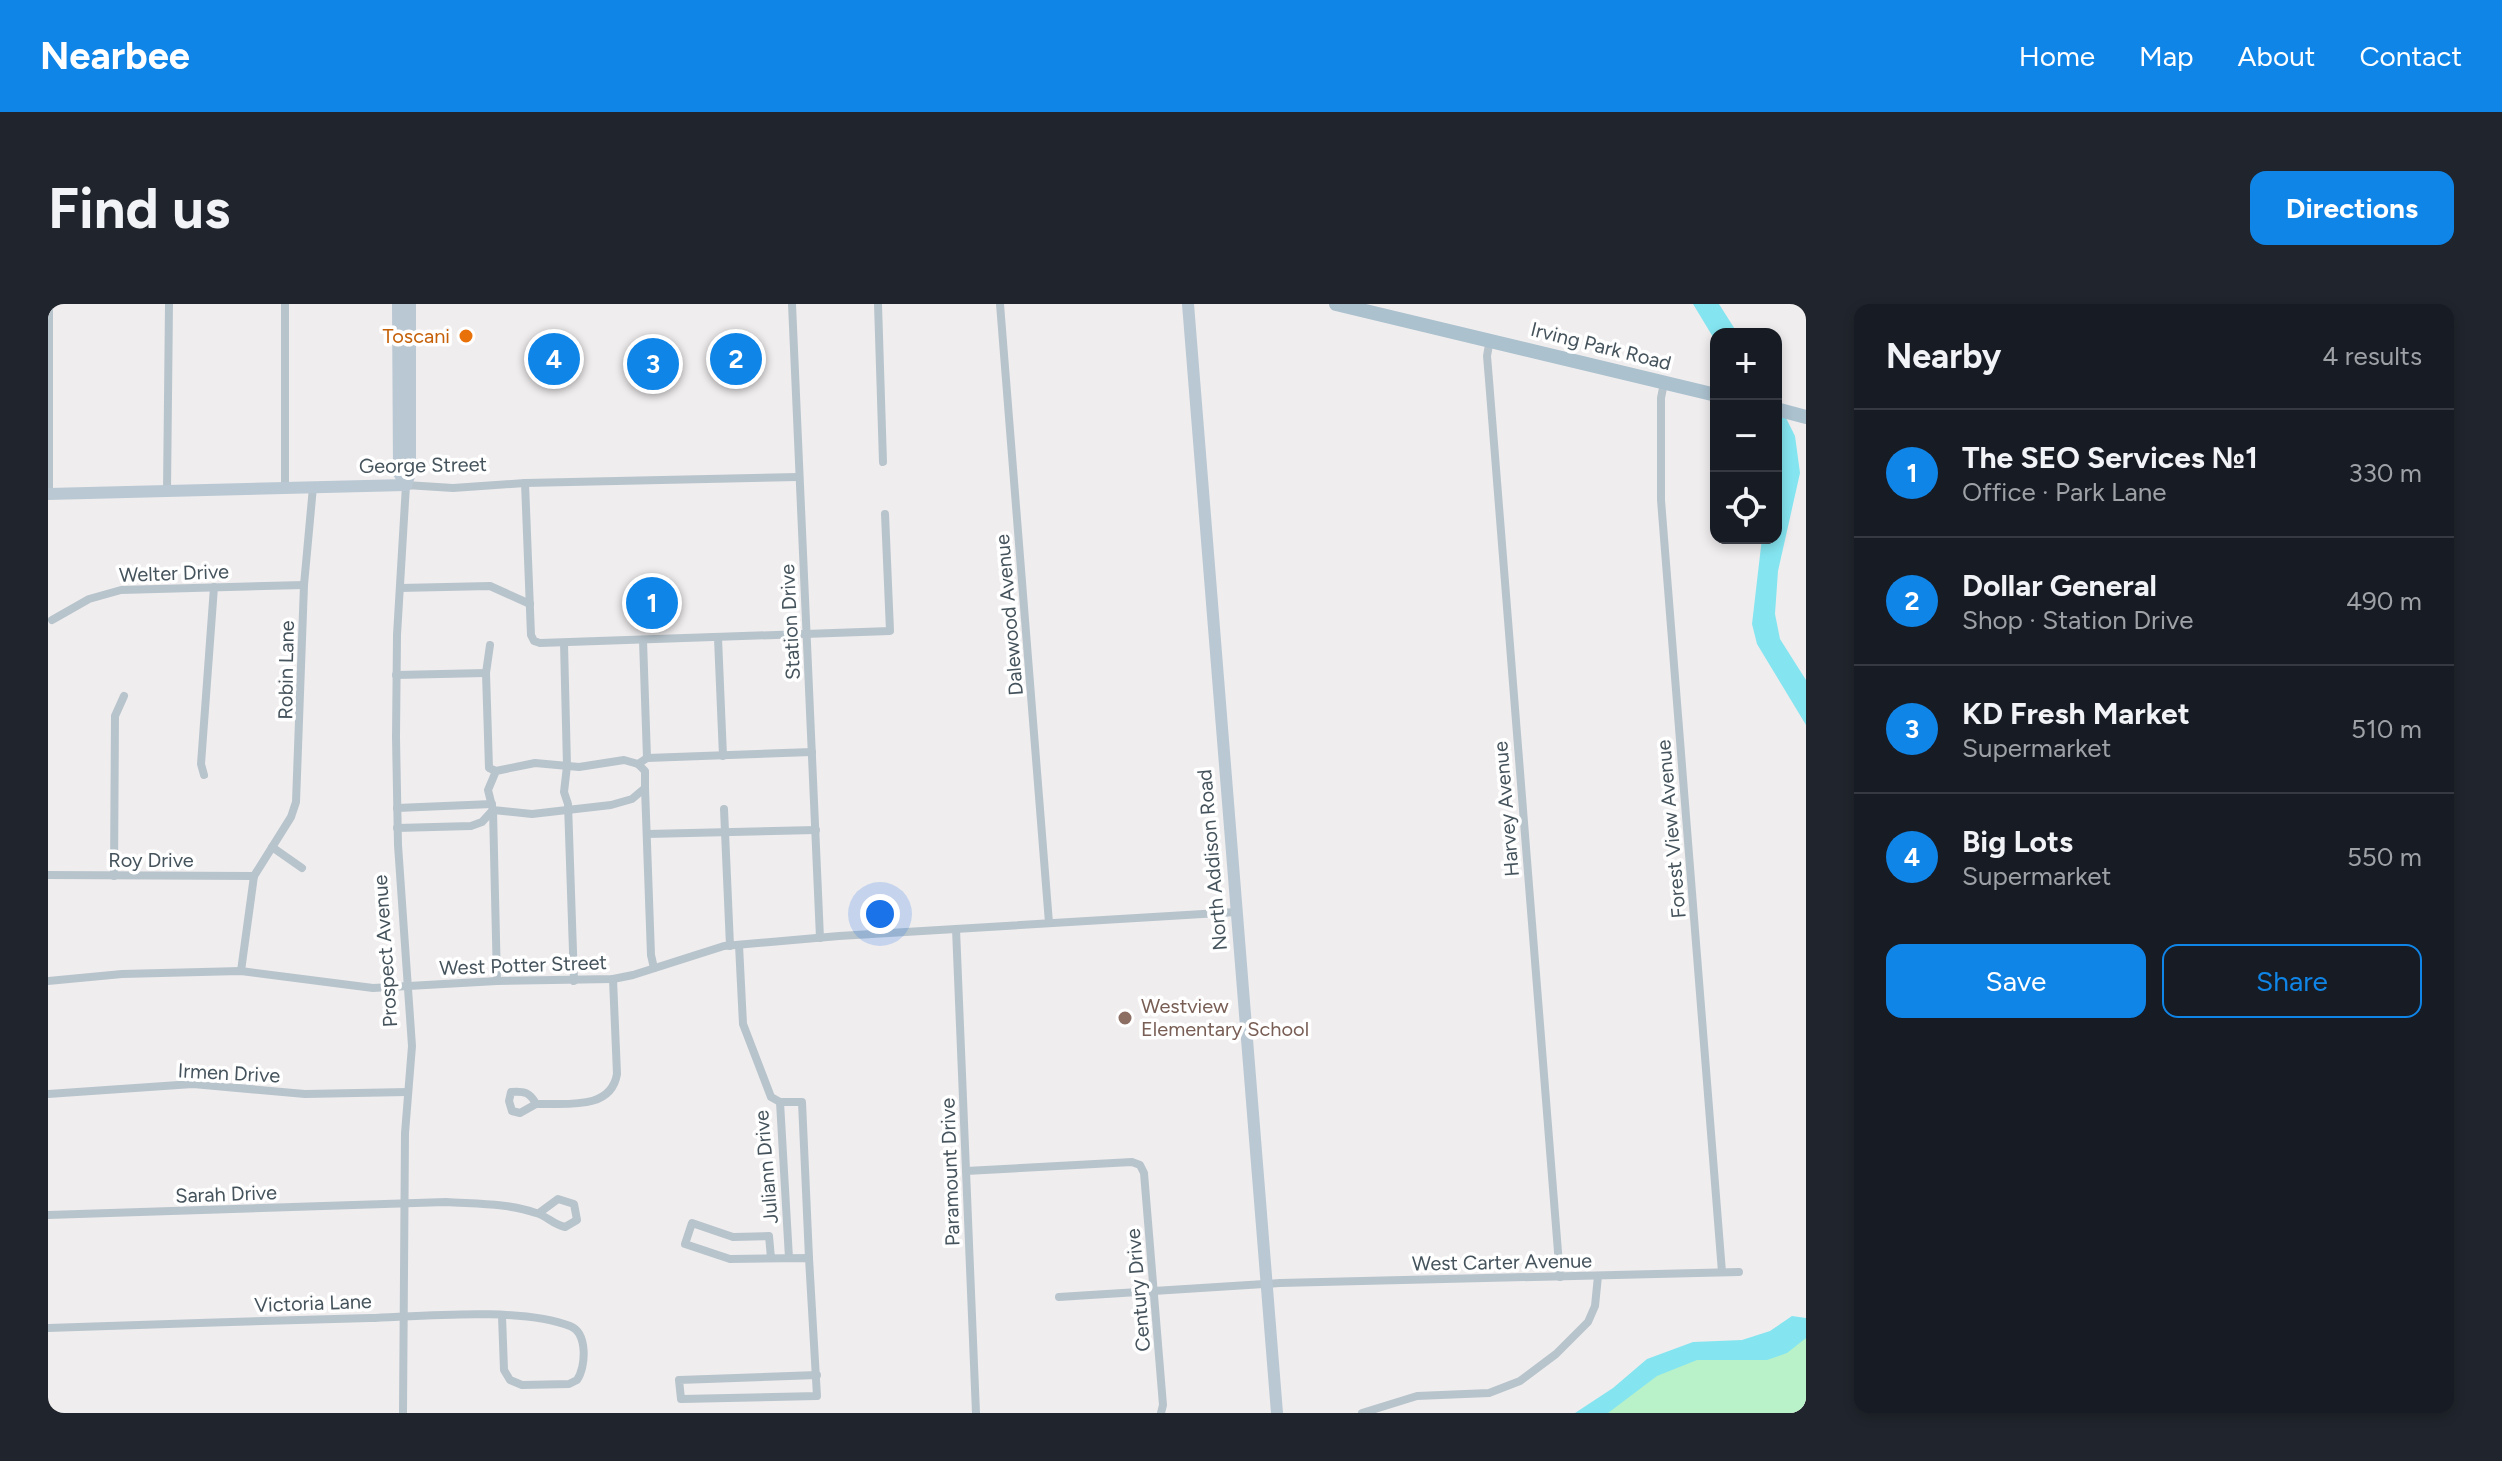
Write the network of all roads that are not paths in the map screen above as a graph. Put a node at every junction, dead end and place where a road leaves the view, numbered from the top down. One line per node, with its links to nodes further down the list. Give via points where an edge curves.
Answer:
1 (49, 304): 21 (street)
2 (169, 304): 20 (street)
3 (285, 304): 18 (street)
4 (398, 304): 17 (street, Prospect Avenue, via 399,473)
5 (410, 304): 17 (street, Prospect Avenue)
6 (792, 304): 15 (street, Station Drive)
7 (878, 304): 14 (street)
8 (1000, 304): 58 (street, Dalewood Avenue)
9 (1188, 304): 57 (street, North Addison Road)
10 (1336, 304): 11 (main road, Irving Park Road)
11 (1490, 339): 12 (main road, Irving Park Road); 83 (street, Harvey Avenue, via 1488,368)
12 (1664, 383): 13 (main road, Irving Park Road); 80 (street, Forest View Avenue, via 1661,500)
13 (1710, 394)
14 (883, 462)
15 (798, 477): 16 (street, George Street); 28 (street, Station Drive)
16 (525, 483): 17 (street, George Street); 26 (street)
17 (406, 485): 19 (street, George Street); 25 (street, Prospect Avenue)
18 (285, 487): 19 (street, George Street); 20 (street, George Street)
19 (313, 487): 23 (street, Robin Lane)
20 (167, 491): 21 (street, George Street)
21 (49, 494)
22 (885, 514): 28 (street, via 890,631)
23 (304, 585): 24 (street, Welter Drive); 52 (street, Robin Lane, via 298,793 291,817)
24 (214, 587): 27 (street, Welter Drive, via 111,591); 42 (street)
25 (400, 588): 26 (street, via 490,586); 34 (street, Prospect Avenue)
26 (530, 604): 31 (street, via 534,641)
27 (49, 621)
28 (806, 635): 29 (street); 36 (street, Station Drive)
29 (718, 638): 30 (street); 37 (street)
30 (643, 640): 31 (street); 38 (street)
31 (564, 643): 40 (street)
32 (490, 645): 33 (street)
33 (486, 673): 34 (street); 41 (street, via 489,768)
34 (396, 675): 45 (street, Prospect Avenue)
35 (124, 696): 55 (street, via 115,716)
36 (812, 752): 37 (street); 49 (street, Station Drive)
37 (723, 756): 38 (street)
38 (647, 758): 39 (street)
39 (638, 764): 40 (street, via 624,760); 43 (street, via 645,771)
40 (567, 766): 41 (street, via 535,763); 47 (street)
41 (496, 771): 44 (street, via 488,790)
42 (204, 775)
43 (645, 788): 47 (street, via 632,799 611,805); 51 (street)
44 (493, 807): 45 (street); 47 (street, via 532,814); 48 (street, via 482,822 471,826); 66 (street)
45 (397, 808): 48 (street, Prospect Avenue)
46 (724, 809): 50 (street, Juliann Drive)
47 (568, 810): 67 (street)
48 (397, 828): 68 (street, Prospect Avenue)
49 (816, 830): 50 (street); 60 (street, Station Drive)
50 (726, 832): 51 (street); 61 (street, Juliann Drive)
51 (647, 834): 62 (street)
52 (272, 847): 53 (street); 56 (street, Robin Lane)
53 (302, 868)
54 (48, 875): 55 (street, Roy Drive)
55 (114, 876): 56 (street, Roy Drive)
56 (254, 876): 63 (street, Robin Lane)
57 (1236, 912): 58 (street, West Potter Street); 84 (street, North Addison Road)
58 (1049, 923): 59 (street, West Potter Street)
59 (956, 929): 60 (street, West Potter Street); 73 (street, Paramount Drive)
60 (820, 938): 61 (street, West Potter Street)
61 (734, 945): 62 (street, West Potter Street); 71 (street, Juliann Drive, via 743,1024 771,1097)
62 (654, 968): 64 (street, West Potter Street)
63 (241, 971): 65 (street, West Potter Street); 68 (street, West Potter Street)
64 (613, 979): 67 (street, West Potter Street); 72 (street, via 613,1087 597,1100)
65 (48, 981)
66 (497, 981): 67 (street, West Potter Street); 68 (street, West Potter Street)
67 (574, 981)
68 (406, 988): 69 (street, Prospect Avenue, via 412,1046)
69 (408, 1092): 70 (street, Irmen Drive, via 305,1094 193,1084); 74 (street, Prospect Avenue)
70 (48, 1094)
71 (780, 1102): 78 (street, Juliann Drive); 79 (street, via 802,1102)
72 (536, 1104)
73 (966, 1171): 85 (street, Century Drive, via 1140,1165); 92 (street, Paramount Drive)
74 (404, 1203): 75 (street, Sarah Drive, via 496,1205); 76 (street, Sarah Drive); 87 (street, Prospect Avenue)
75 (539, 1213): 75 (street, Sarah Drive, via 558,1199 574,1204 577,1220 565,1227)
76 (48, 1215)
77 (771, 1258): 77 (street, via 730,1259 685,1244 692,1223 733,1237 769,1236); 78 (street)
78 (789, 1258): 79 (street)
79 (809, 1258): 90 (street)
80 (1722, 1272): 81 (street, West Carter Avenue); 82 (street, West Carter Avenue)
81 (1739, 1272)
82 (1598, 1276): 83 (street, West Carter Avenue); 95 (street, via 1588,1322 1520,1381 1489,1393 1417,1396)
83 (1560, 1277): 84 (street, West Carter Avenue)
84 (1266, 1284): 85 (street, West Carter Avenue); 94 (street, North Addison Road)
85 (1154, 1292): 86 (street, West Carter Avenue); 93 (street, Century Drive)
86 (1059, 1297)
87 (403, 1316): 88 (street, Victoria Lane); 89 (street, Victoria Lane); 91 (street, Prospect Avenue)
88 (502, 1316): 88 (street, Victoria Lane, via 577,1331 583,1365 577,1380 522,1385 510,1380 504,1370)
89 (48, 1328)
90 (817, 1375): 90 (street, via 679,1380 681,1399 817,1396)
91 (403, 1413)
92 (976, 1413)
93 (1161, 1413)
94 (1277, 1413)
95 (1362, 1413)

